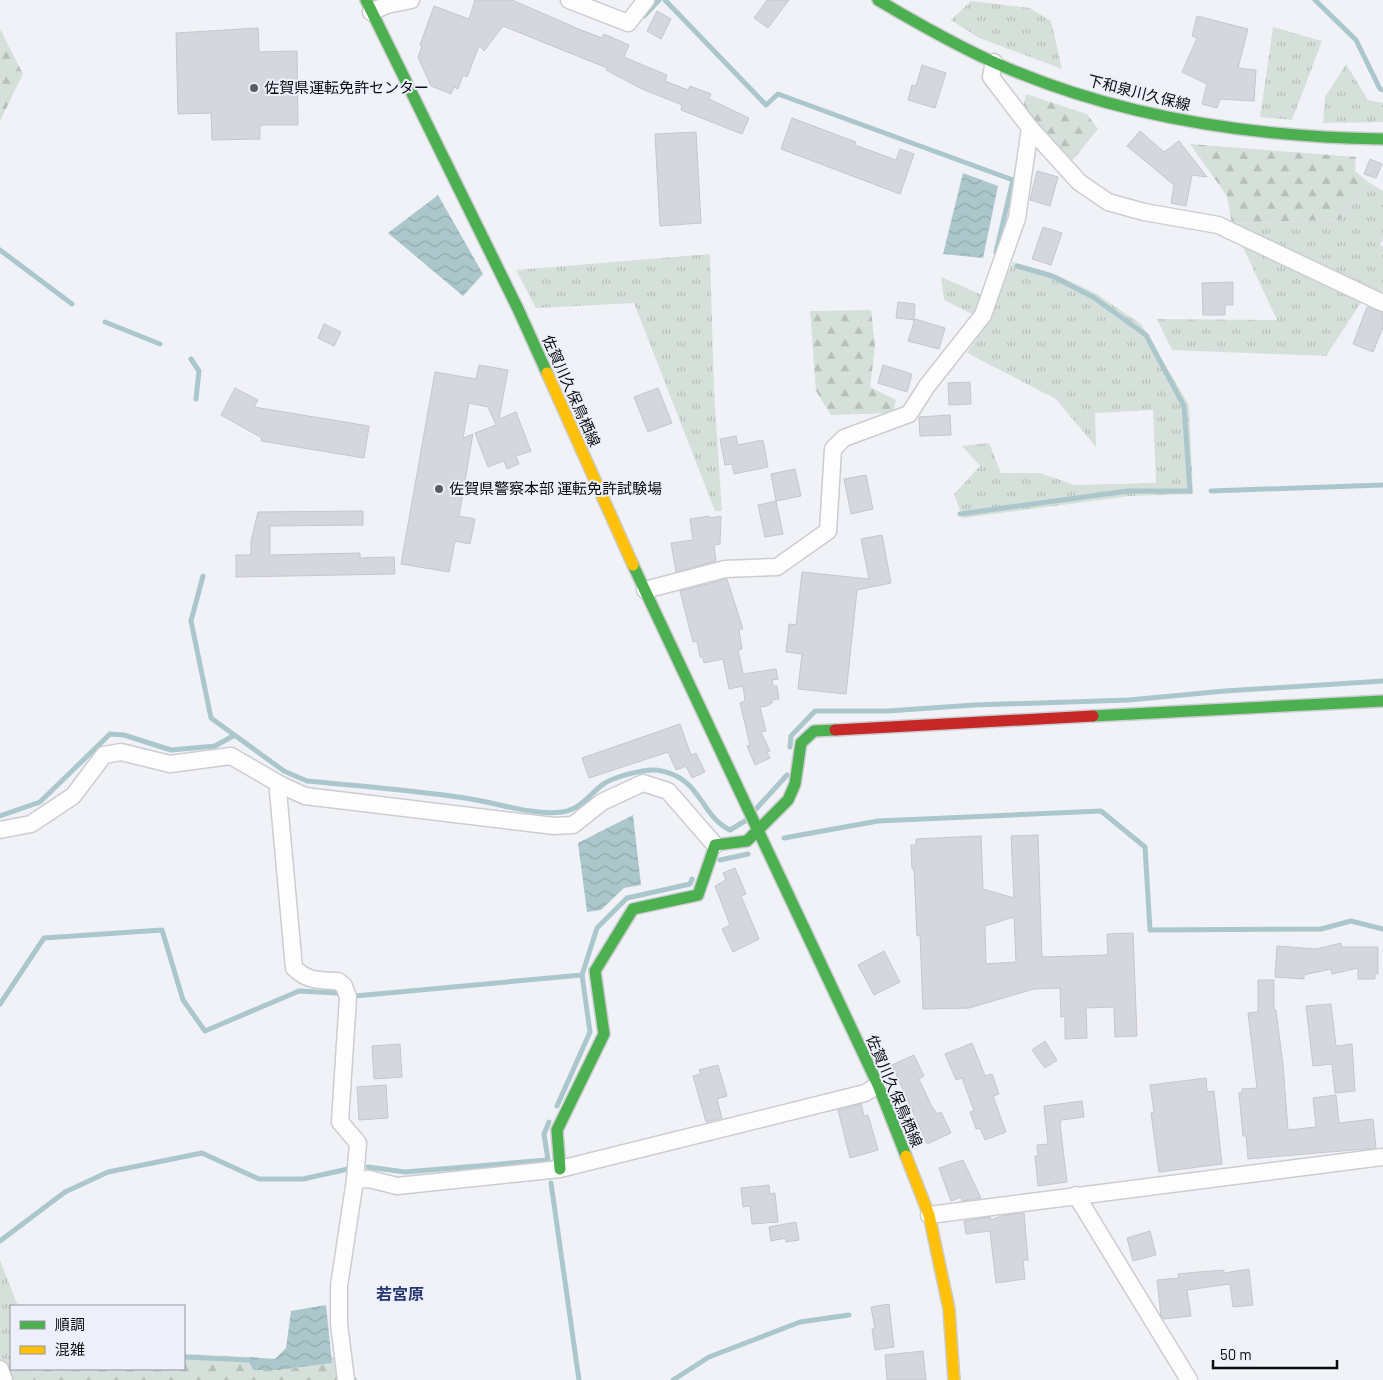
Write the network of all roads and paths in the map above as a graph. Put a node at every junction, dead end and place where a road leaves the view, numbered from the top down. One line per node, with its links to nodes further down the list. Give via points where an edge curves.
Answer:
1 (411, 0): 5 (street)
2 (569, 0): 3 (street, via 628,23)
3 (646, 0)
4 (878, 0): 6 (street, 下和泉川久保線, via 941,38)
5 (369, 6): 10 (street, 佐賀川久保鳥栖線, via 518,309)
6 (994, 62): 7 (street, via 991,77); 8 (street, 下和泉川久保線, via 1100,102 1201,124 1303,138)
7 (1030, 128): 9 (street, via 1079,182 1108,202 1144,212 1218,224); 10 (street, via 1017,218 983,315 927,386 910,414 844,438 833,449 828,532 777,567 725,569)
8 (1383, 139)
9 (1383, 303)
10 (645, 590): 14 (street, 佐賀川久保鳥栖線)
11 (1383, 701): 14 (street, via 814,731 801,743 795,784 788,800)
12 (281, 785): 13 (street, via 230,756 170,764 121,752 104,755 73,796 31,824); 15 (street, via 305,796 573,826 602,802 643,783 668,791); 19 (street, via 278,791 294,968 304,977 338,981 348,997 340,1122 358,1144)
13 (0, 830)
14 (756, 830): 15 (street, via 747,841); 16 (street, 佐賀川久保鳥栖線)
15 (715, 845): 18 (street, via 698,895 633,909 595,971 604,1034 557,1130)
16 (878, 1085): 18 (street, via 865,1093); 21 (street, 佐賀川久保鳥栖線)
17 (1383, 1157): 20 (street)
18 (560, 1169): 19 (street, via 398,1186 369,1179)
19 (355, 1180): 24 (street, via 339,1286 339,1324)
20 (1076, 1195): 21 (street); 26 (street)
21 (929, 1215): 25 (street, 佐賀川久保鳥栖線, via 949,1309)
22 (0, 1369): 23 (street)
23 (4, 1380)
24 (346, 1380)
25 (954, 1380)
26 (1189, 1380)

